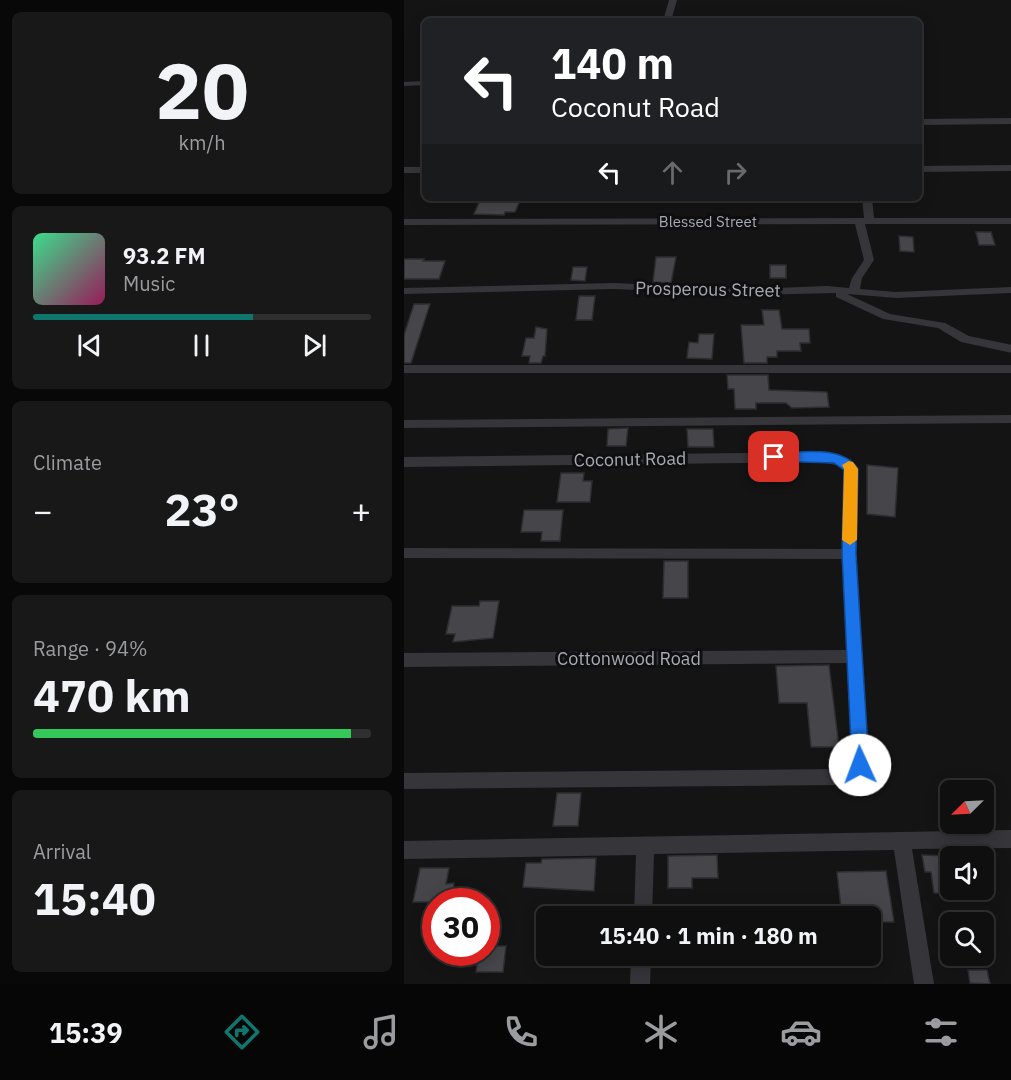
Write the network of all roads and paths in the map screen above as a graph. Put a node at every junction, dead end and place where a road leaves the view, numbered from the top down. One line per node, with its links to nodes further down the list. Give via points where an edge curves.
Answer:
1 (673, 0): 2 (street)
2 (669, 18)
3 (422, 83): 4 (street)
4 (404, 84)
5 (1012, 121): 6 (street)
6 (922, 122)
7 (1012, 168): 8 (street)
8 (922, 169)
9 (404, 170): 10 (street)
10 (422, 170)
11 (867, 201): 13 (street)
12 (1012, 220): 13 (street, Blessed Street)
13 (864, 221): 14 (street, Blessed Street); 18 (street, via 869,260 857,278)
14 (404, 222)
15 (827, 289): 17 (street, Prosperous Street, via 748,292 614,286); 18 (street, Prosperous Street); 19 (street, via 887,316 941,325 965,339)
16 (1012, 290): 18 (street, Prosperous Street, via 896,295)
17 (404, 291)
18 (854, 292)
19 (1012, 349)
20 (404, 369): 21 (street)
21 (1012, 369)
22 (1012, 419): 23 (street)
23 (404, 424)
24 (404, 462): 26 (street, Coconut Road, via 820,457 841,460 851,469)
25 (404, 553): 26 (street)
26 (849, 554): 27 (street)
27 (854, 656): 28 (street, Cottonwood Road); 29 (street, via 860,765 847,775)
28 (404, 660)
29 (404, 781)
30 (1012, 839): 31 (street)
31 (902, 842): 32 (street); 37 (street)
32 (646, 845): 33 (street); 34 (street)
33 (404, 850)
34 (643, 906)
35 (641, 966): 36 (street)
36 (640, 984)
37 (924, 984)

